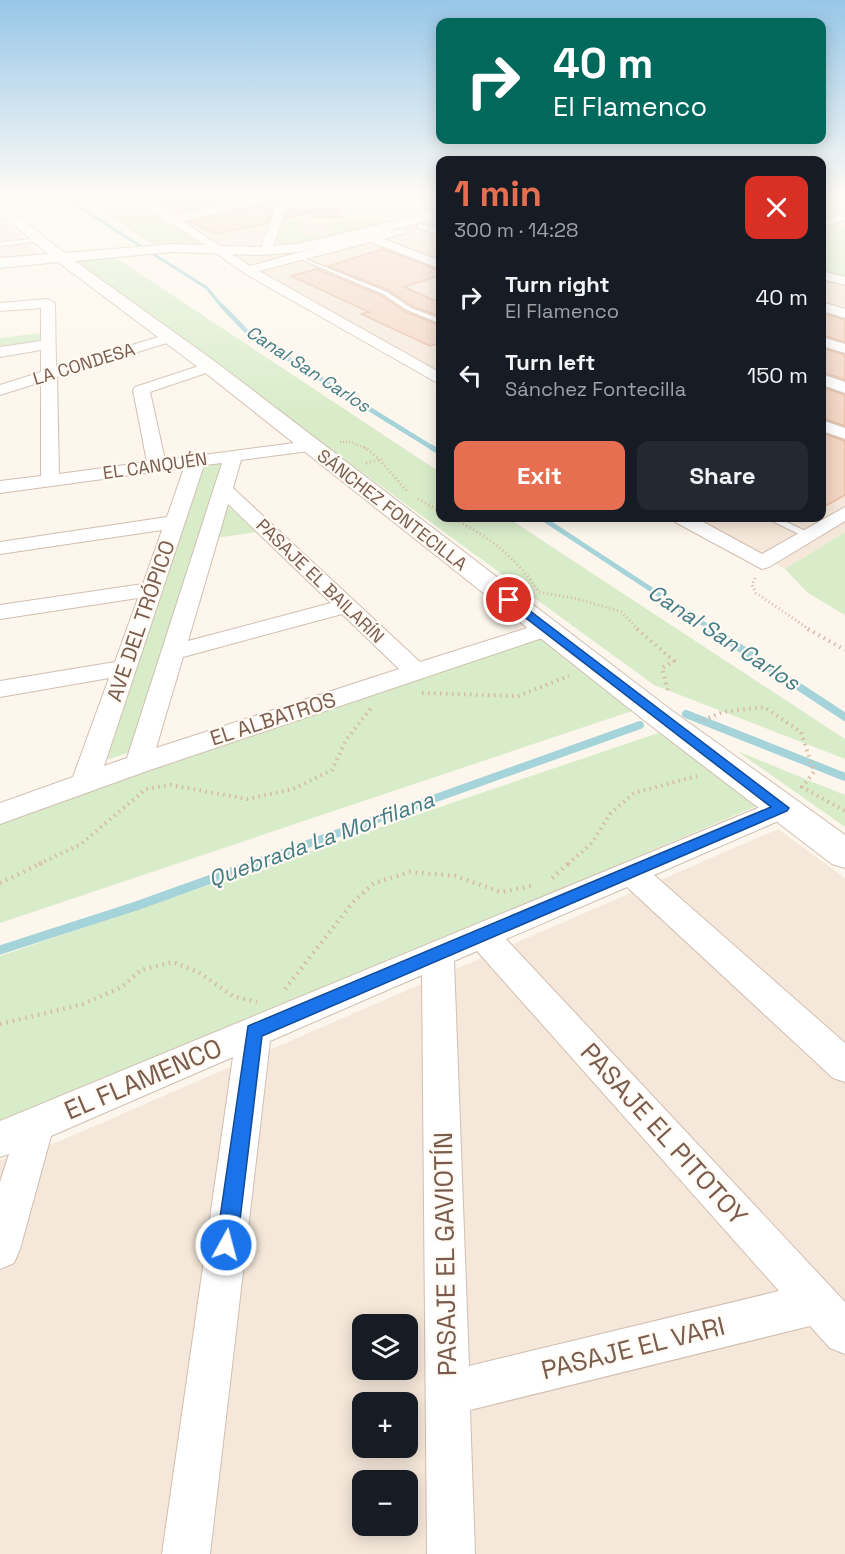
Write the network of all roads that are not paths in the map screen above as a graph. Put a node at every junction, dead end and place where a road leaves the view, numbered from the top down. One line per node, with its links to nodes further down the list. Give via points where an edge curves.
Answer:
1 (75, 269): 14 (street, SÁNCHEZ FONTECILLA)
2 (65, 270): 5 (street)
3 (248, 270): 20 (street)
4 (330, 270): 11 (lane)
5 (0, 273)
6 (826, 275): 7 (street)
7 (845, 281)
8 (0, 307): 13 (street, via 48,303)
9 (826, 307): 10 (street)
10 (845, 314)
11 (436, 320)
12 (0, 336): 13 (street)
13 (48, 337): 17 (street); 19 (street)
14 (168, 338): 18 (street, SÁNCHEZ FONTECILLA); 19 (street, LA CONDESA)
15 (826, 342): 16 (street)
16 (845, 349)
17 (0, 352)
18 (210, 367): 24 (street, SÁNCHEZ FONTECILLA); 27 (street, via 141,390)
19 (49, 375): 23 (street, LA CONDESA); 28 (street)
20 (436, 377)
21 (826, 381): 22 (street)
22 (845, 388)
23 (0, 390)
24 (309, 446): 25 (street, EL CANQUÉN); 40 (street, SÁNCHEZ FONTECILLA)
25 (234, 456): 26 (street, EL CANQUÉN); 30 (street, AVE DEL TRÓPICO)
26 (196, 461): 27 (street, EL CANQUÉN); 32 (street, AVE DEL TRÓPICO)
27 (157, 466): 28 (street, EL CANQUÉN)
28 (50, 481): 29 (street, EL CANQUÉN)
29 (0, 487)
30 (223, 489): 38 (street, PASAJE EL BAILARÍN); 41 (street, AVE DEL TRÓPICO)
31 (845, 513): 35 (street)
32 (175, 522): 36 (street); 37 (street, AVE DEL TRÓPICO)
33 (689, 522): 35 (street, via 762,563)
34 (780, 522): 35 (lane)
35 (809, 535)
36 (0, 548)
37 (152, 589): 39 (street); 42 (street, AVE DEL TRÓPICO)
38 (346, 606): 41 (street); 43 (street, PASAJE EL BAILARÍN)
39 (0, 612)
40 (546, 629): 43 (street, EL ALBATROS); 47 (street, SÁNCHEZ FONTECILLA)
41 (174, 652): 45 (street, AVE DEL TRÓPICO)
42 (124, 668): 44 (street); 46 (street, AVE DEL TRÓPICO)
43 (418, 682): 45 (street, EL ALBATROS)
44 (0, 689)
45 (138, 764): 46 (street, EL ALBATROS)
46 (86, 782): 48 (street, EL ALBATROS)
47 (782, 808): 49 (street, SÁNCHEZ FONTECILLA); 50 (street, EL FLAMENCO)
48 (0, 813)
49 (845, 854)
50 (630, 872): 51 (street, EL FLAMENCO); 54 (street)
51 (482, 935): 52 (street, EL FLAMENCO); 58 (street, PASAJE EL PITOTOY)
52 (438, 954): 53 (street, EL FLAMENCO); 59 (street, PASAJE EL GAVIOTÍN)
53 (261, 1015): 55 (street, EL FLAMENCO); 60 (street)
54 (845, 1066)
55 (36, 1124): 56 (street, EL FLAMENCO); 57 (street)
56 (0, 1139)
57 (0, 1248)
58 (831, 1318): 59 (street, PASAJE EL VARI)
59 (448, 1393): 61 (street, PASAJE EL GAVIOTÍN)
60 (186, 1554)
61 (451, 1554)

